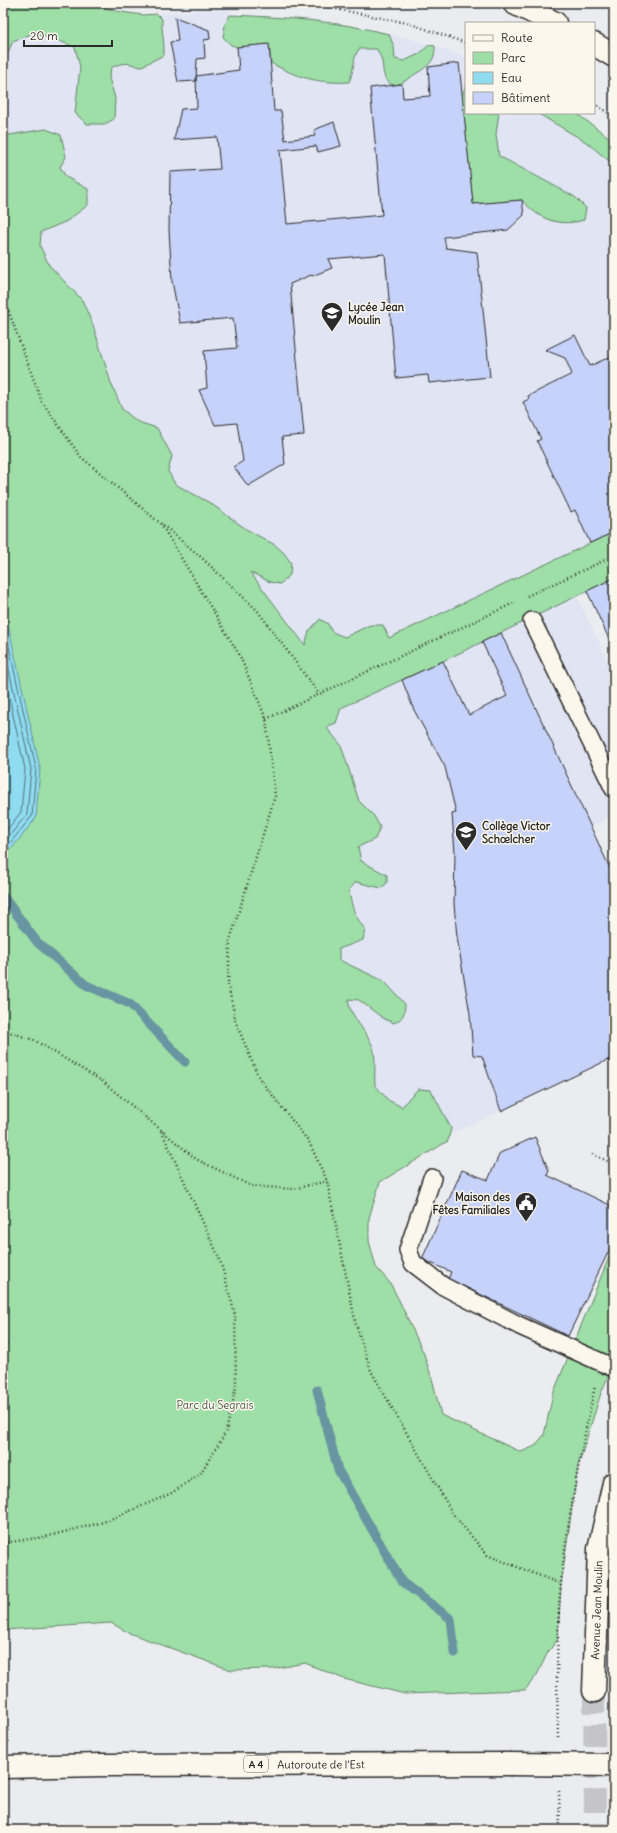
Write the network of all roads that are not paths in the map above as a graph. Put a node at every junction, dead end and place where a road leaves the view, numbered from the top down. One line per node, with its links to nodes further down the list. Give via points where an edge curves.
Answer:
1 (514, 3): 2 (main road)
2 (553, 22)
3 (595, 45): 4 (main road)
4 (614, 56)
5 (532, 621): 6 (lane)
6 (614, 789)
7 (432, 1178): 8 (lane, via 408,1250 413,1263 443,1286 520,1326)
8 (614, 1368)
9 (614, 1483): 10 (main road, Avenue Jean Moulin, via 599,1550)
10 (594, 1691)
11 (614, 1765): 12 (main road, Autoroute de l’Est / A 4, bridge)
12 (3, 1767)

